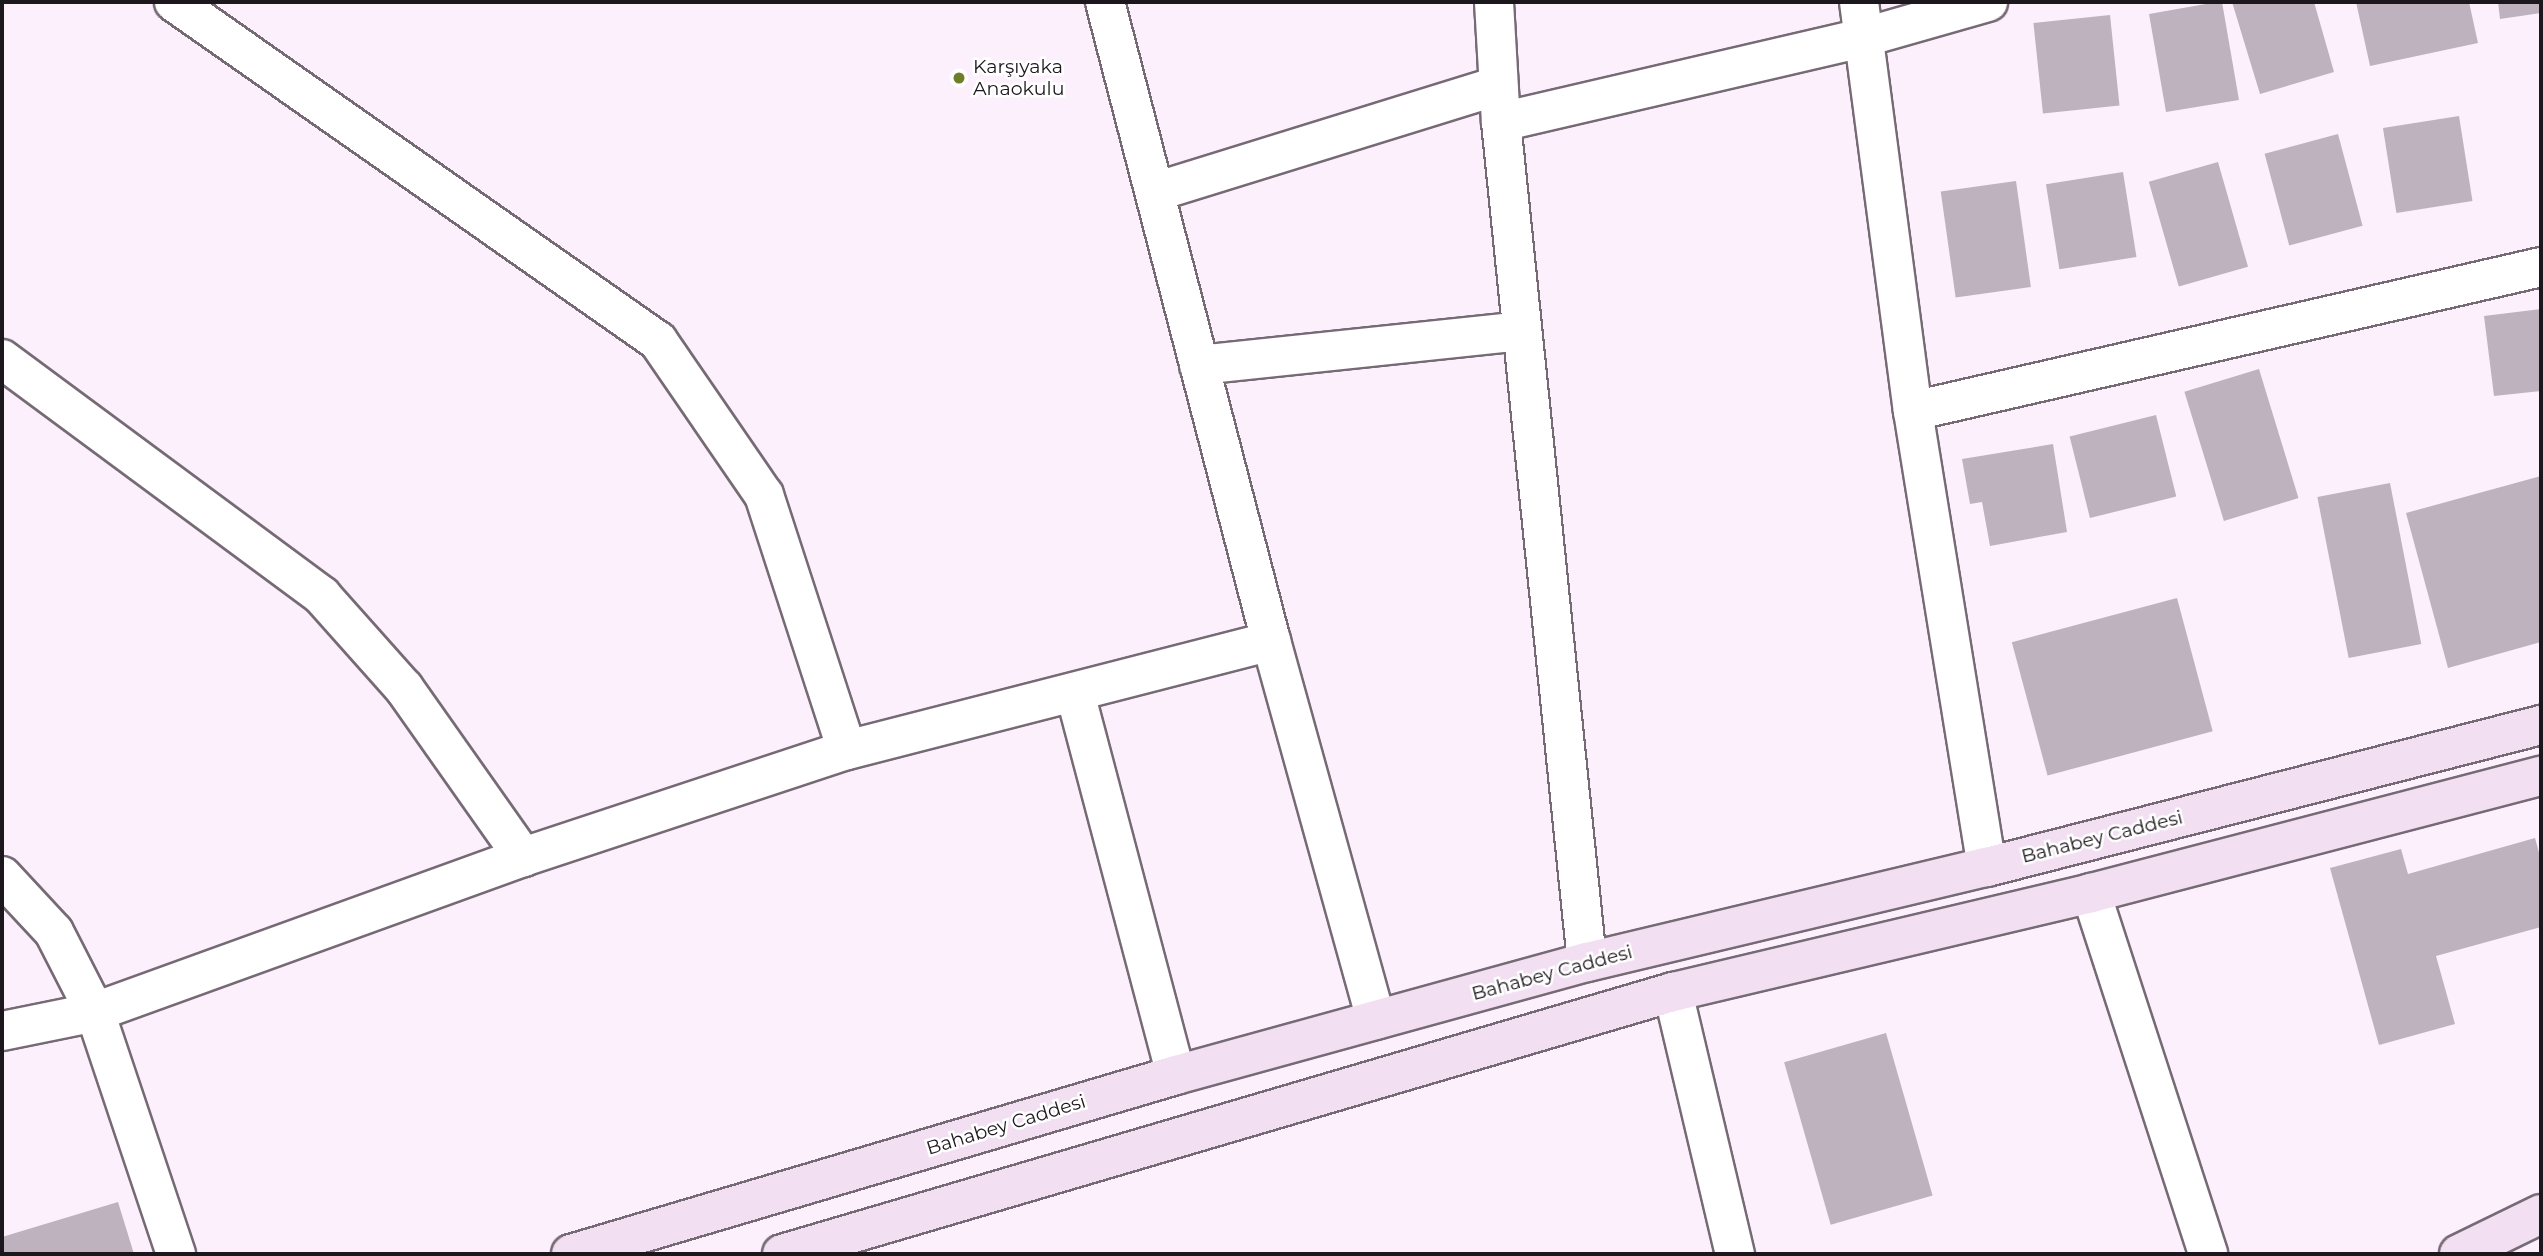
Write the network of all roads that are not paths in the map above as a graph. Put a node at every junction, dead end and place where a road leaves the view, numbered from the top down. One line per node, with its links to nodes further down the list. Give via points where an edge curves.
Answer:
1 (174, 2): 16 (street, via 658,341 764,495)
2 (1105, 2): 7 (street)
3 (1494, 2): 6 (street)
4 (1989, 2): 5 (street)
5 (1862, 19): 6 (street); 12 (street)
6 (1499, 104): 7 (street); 9 (street)
7 (1155, 192): 11 (street)
8 (2541, 267): 12 (street)
9 (1521, 331): 11 (street); 22 (street)
10 (2, 359): 18 (street, via 322,596 404,688)
11 (1199, 365): 13 (street)
12 (1913, 411): 19 (street)
13 (1271, 641): 14 (street); 25 (street)
14 (1075, 693): 16 (street); 27 (street)
15 (2541, 724): 19 (street, Bahabey Caddesi)
16 (847, 750): 18 (street)
17 (2541, 776): 21 (street)
18 (523, 857): 24 (street)
19 (1987, 867): 22 (street, Bahabey Caddesi)
20 (2, 876): 24 (street, via 54,932)
21 (2091, 893): 23 (street); 33 (street)
22 (1587, 962): 25 (street, Bahabey Caddesi)
23 (1673, 992): 31 (street); 32 (street)
24 (95, 1012): 26 (street); 29 (street)
25 (1376, 1020): 27 (street, Bahabey Caddesi)
26 (2, 1031)
27 (1176, 1075): 30 (street, Bahabey Caddesi)
28 (2541, 1213): 34 (street)
29 (176, 1254)
30 (571, 1254)
31 (782, 1254)
32 (1735, 1254)
33 (2208, 1254)
34 (2459, 1254)

